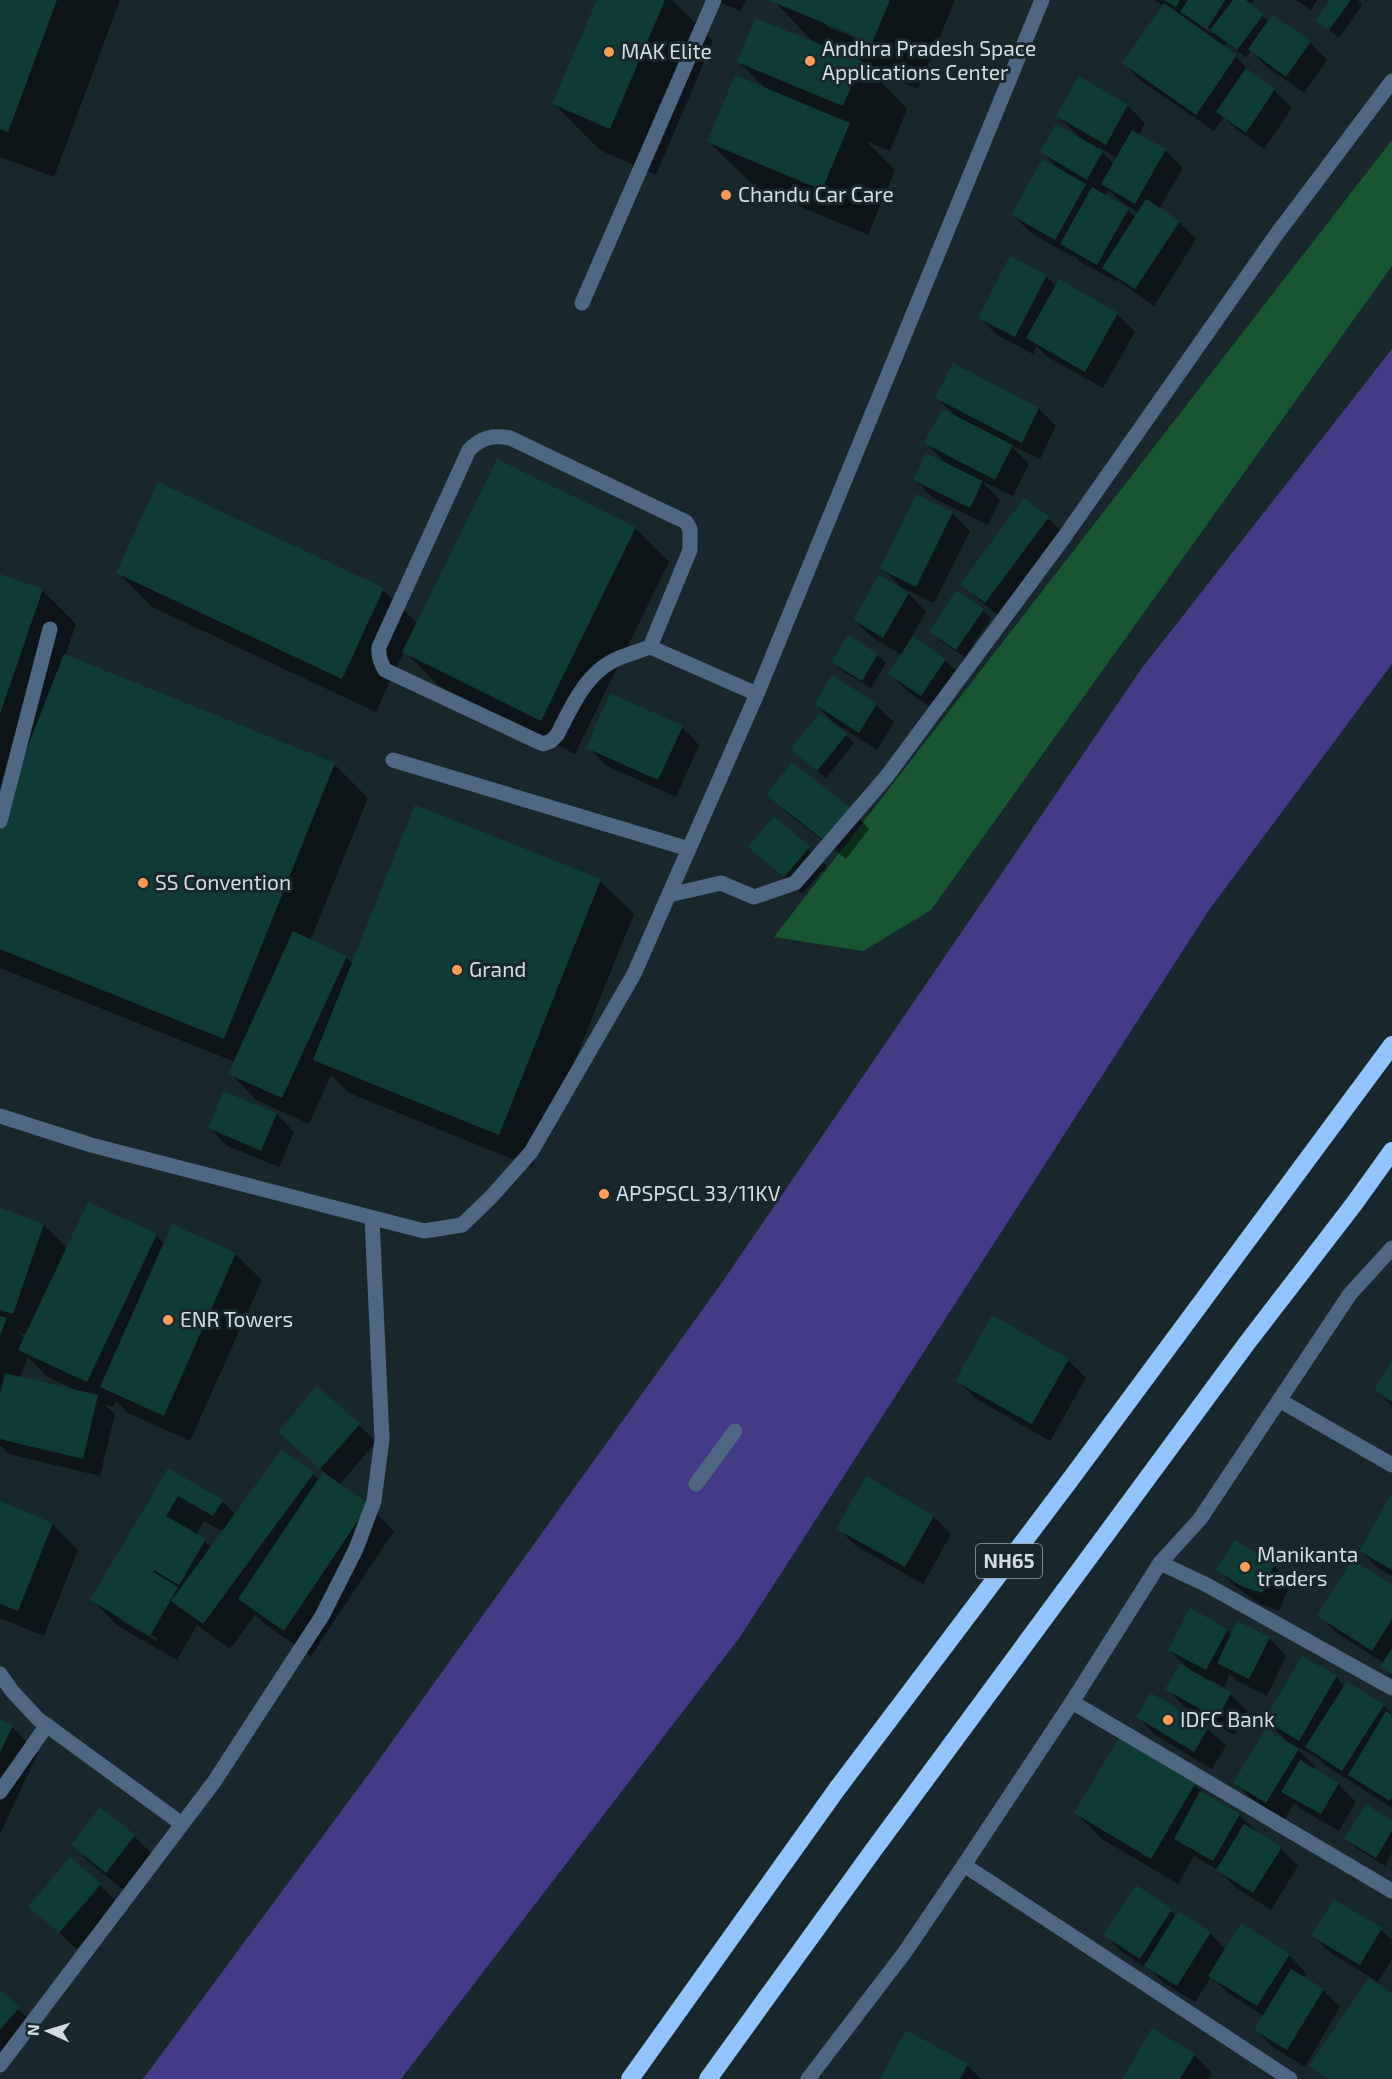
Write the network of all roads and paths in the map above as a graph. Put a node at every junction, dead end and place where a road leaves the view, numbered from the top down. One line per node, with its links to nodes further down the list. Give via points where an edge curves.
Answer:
1 (714, 0): 4 (street)
2 (1042, 0): 7 (street)
3 (1392, 81): 11 (street, via 1275,235 1065,536 887,776 795,883 754,897 721,883)
4 (582, 303)
5 (50, 629): 9 (street)
6 (650, 647): 6 (street, via 690,550 686,522 510,438 496,436 478,441 469,450 379,654 385,670 543,744 557,735 586,683 602,668); 7 (street)
7 (757, 694): 10 (street)
8 (393, 760): 10 (street)
9 (0, 821)
10 (689, 849): 11 (street)
11 (669, 895): 15 (street, via 634,974 531,1152 492,1196 462,1225 424,1231)
12 (1392, 1045): 31 (highway, NH65, via 837,1789)
13 (0, 1116): 15 (street, via 91,1145)
14 (1392, 1151): 32 (highway, NH65)
15 (372, 1218): 27 (street, via 382,1439 374,1501 356,1549 322,1616 214,1782)
16 (1392, 1248): 17 (street, via 1350,1294)
17 (1279, 1400): 19 (street); 21 (street, via 1200,1519)
18 (735, 1431): 20 (street)
19 (1392, 1465)
20 (696, 1484)
21 (1160, 1563): 23 (street); 24 (street)
22 (0, 1674): 25 (street)
23 (1392, 1688)
24 (1072, 1702): 28 (street); 29 (street)
25 (46, 1725): 26 (street); 27 (street)
26 (0, 1792)
27 (182, 1824): 30 (street)
28 (964, 1865): 33 (street, via 905,1952); 34 (street)
29 (1392, 1891)
30 (0, 2066)
31 (630, 2079)
32 (708, 2079)
33 (808, 2079)
34 (1290, 2079)

